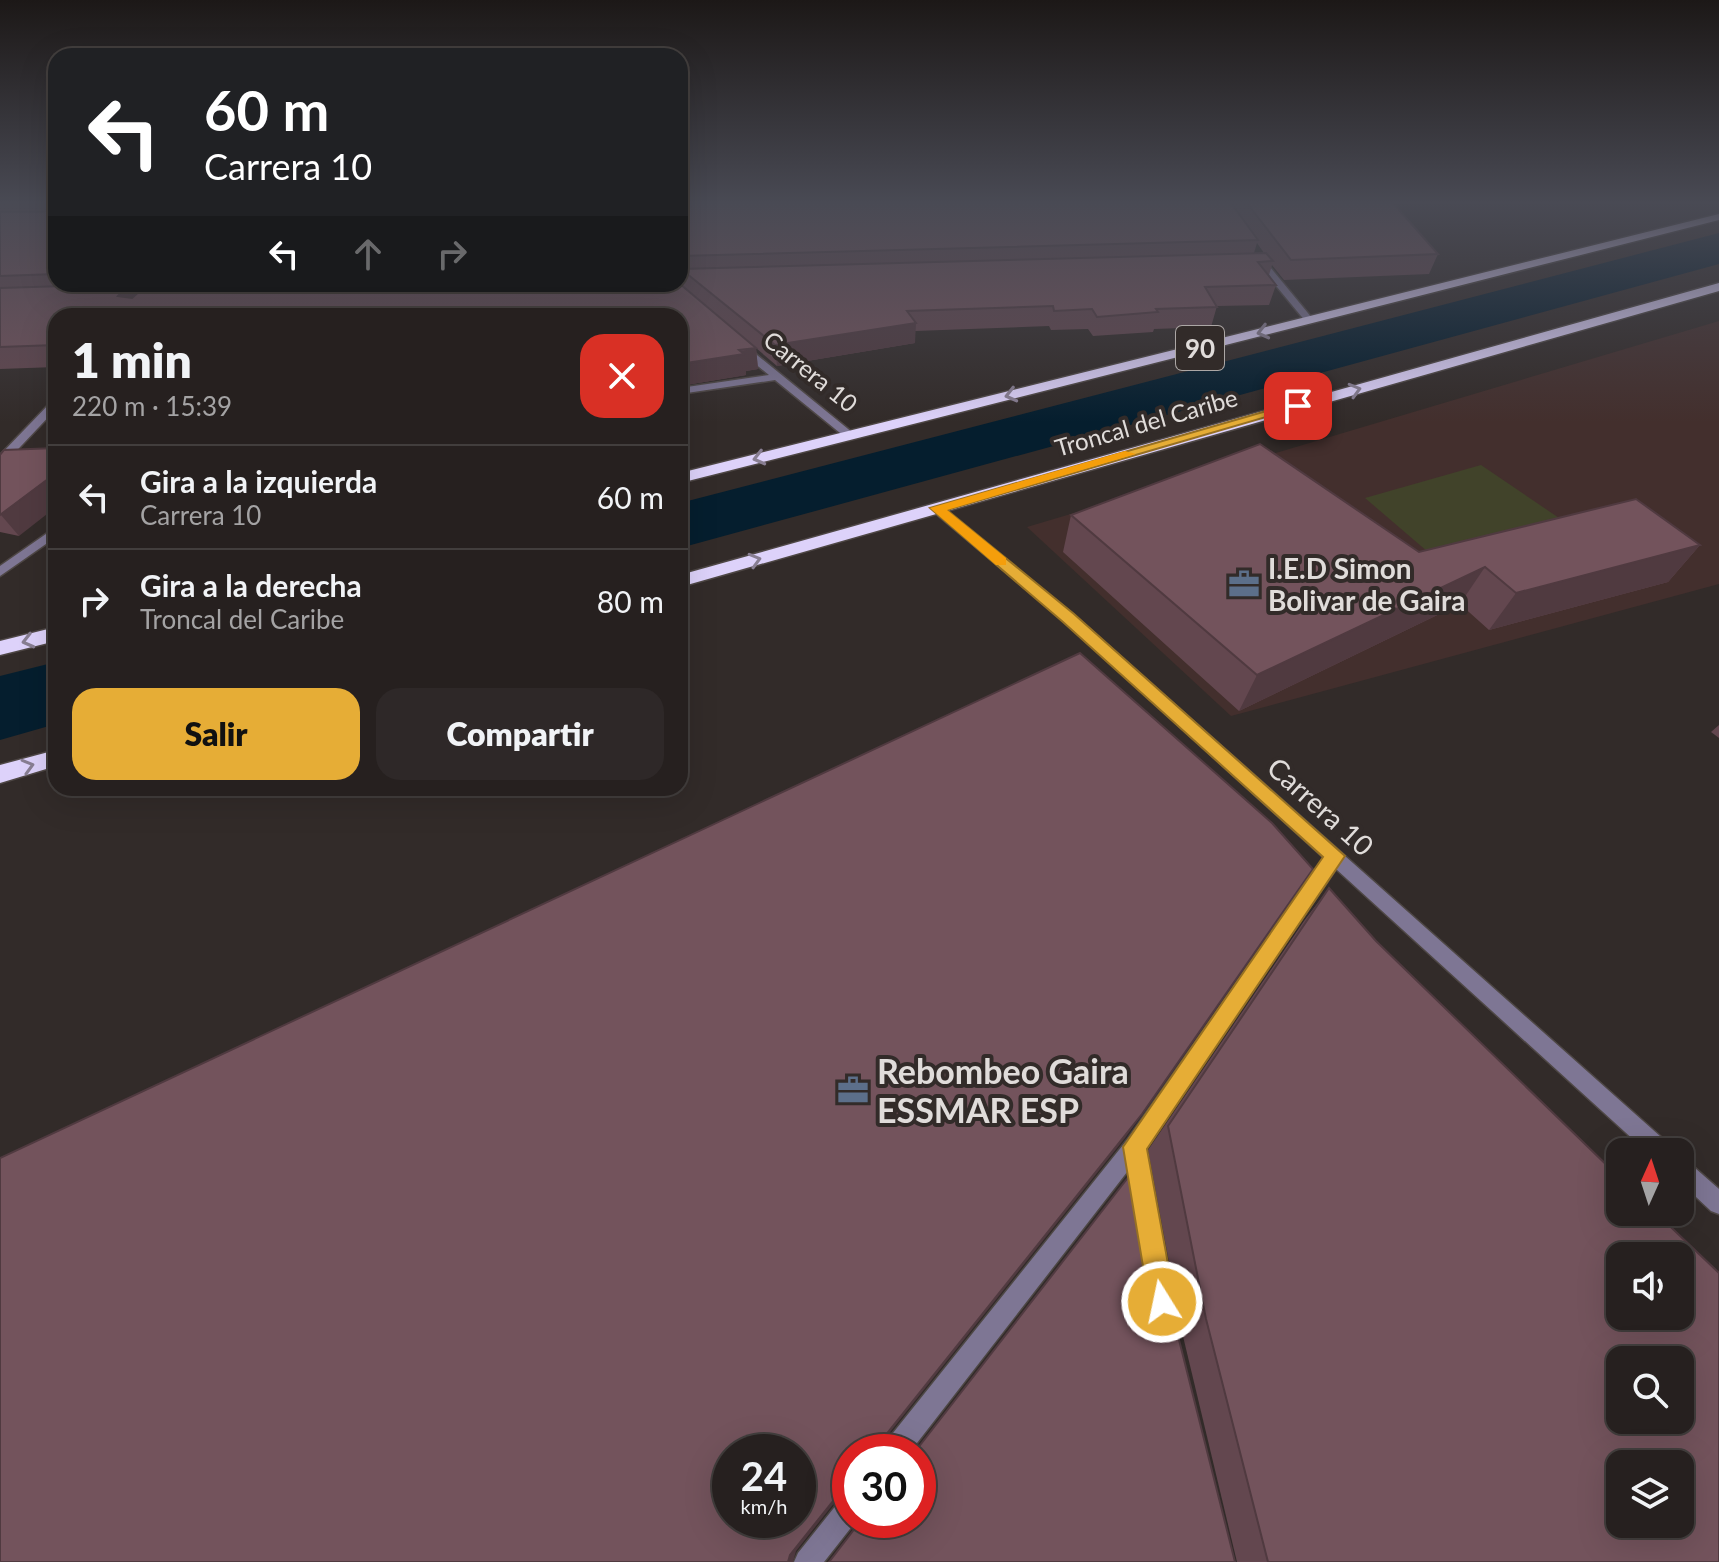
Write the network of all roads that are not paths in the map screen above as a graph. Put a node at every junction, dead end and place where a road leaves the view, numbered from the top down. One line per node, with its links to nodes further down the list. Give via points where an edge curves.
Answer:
1 (1271, 276): 4 (street)
2 (1485, 276): 4 (highway, Troncal del Caribe / 90)
3 (1719, 287): 12 (highway, Troncal del Caribe, one-way to 3)
4 (1309, 320): 9 (highway, Troncal del Caribe / 90, one-way to 9)
5 (728, 336): 6 (street, Carrera 10)
6 (776, 377): 7 (street); 9 (street, Carrera 10)
7 (688, 390)
8 (48, 411): 10 (street)
9 (849, 435): 11 (highway, Troncal del Caribe / 90, one-way to 11)
10 (0, 462)
11 (688, 476)
12 (937, 508): 15 (highway, Troncal del Caribe, one-way to 12); 20 (street, Carrera 10, via 1069,618)
13 (48, 537): 14 (street)
14 (0, 572)
15 (688, 579)
16 (48, 636): 17 (highway, one-way to 17)
17 (0, 648)
18 (48, 760): 19 (highway, one-way to 18)
19 (0, 774)
20 (1335, 856): 21 (street, Carrera 10); 22 (street)
21 (1647, 1138)
22 (1134, 1147): 23 (street); 26 (street)
23 (1140, 1178)
24 (1694, 1181): 25 (street)
25 (1719, 1203)
26 (908, 1434)
27 (832, 1531): 28 (street)
28 (807, 1562)

